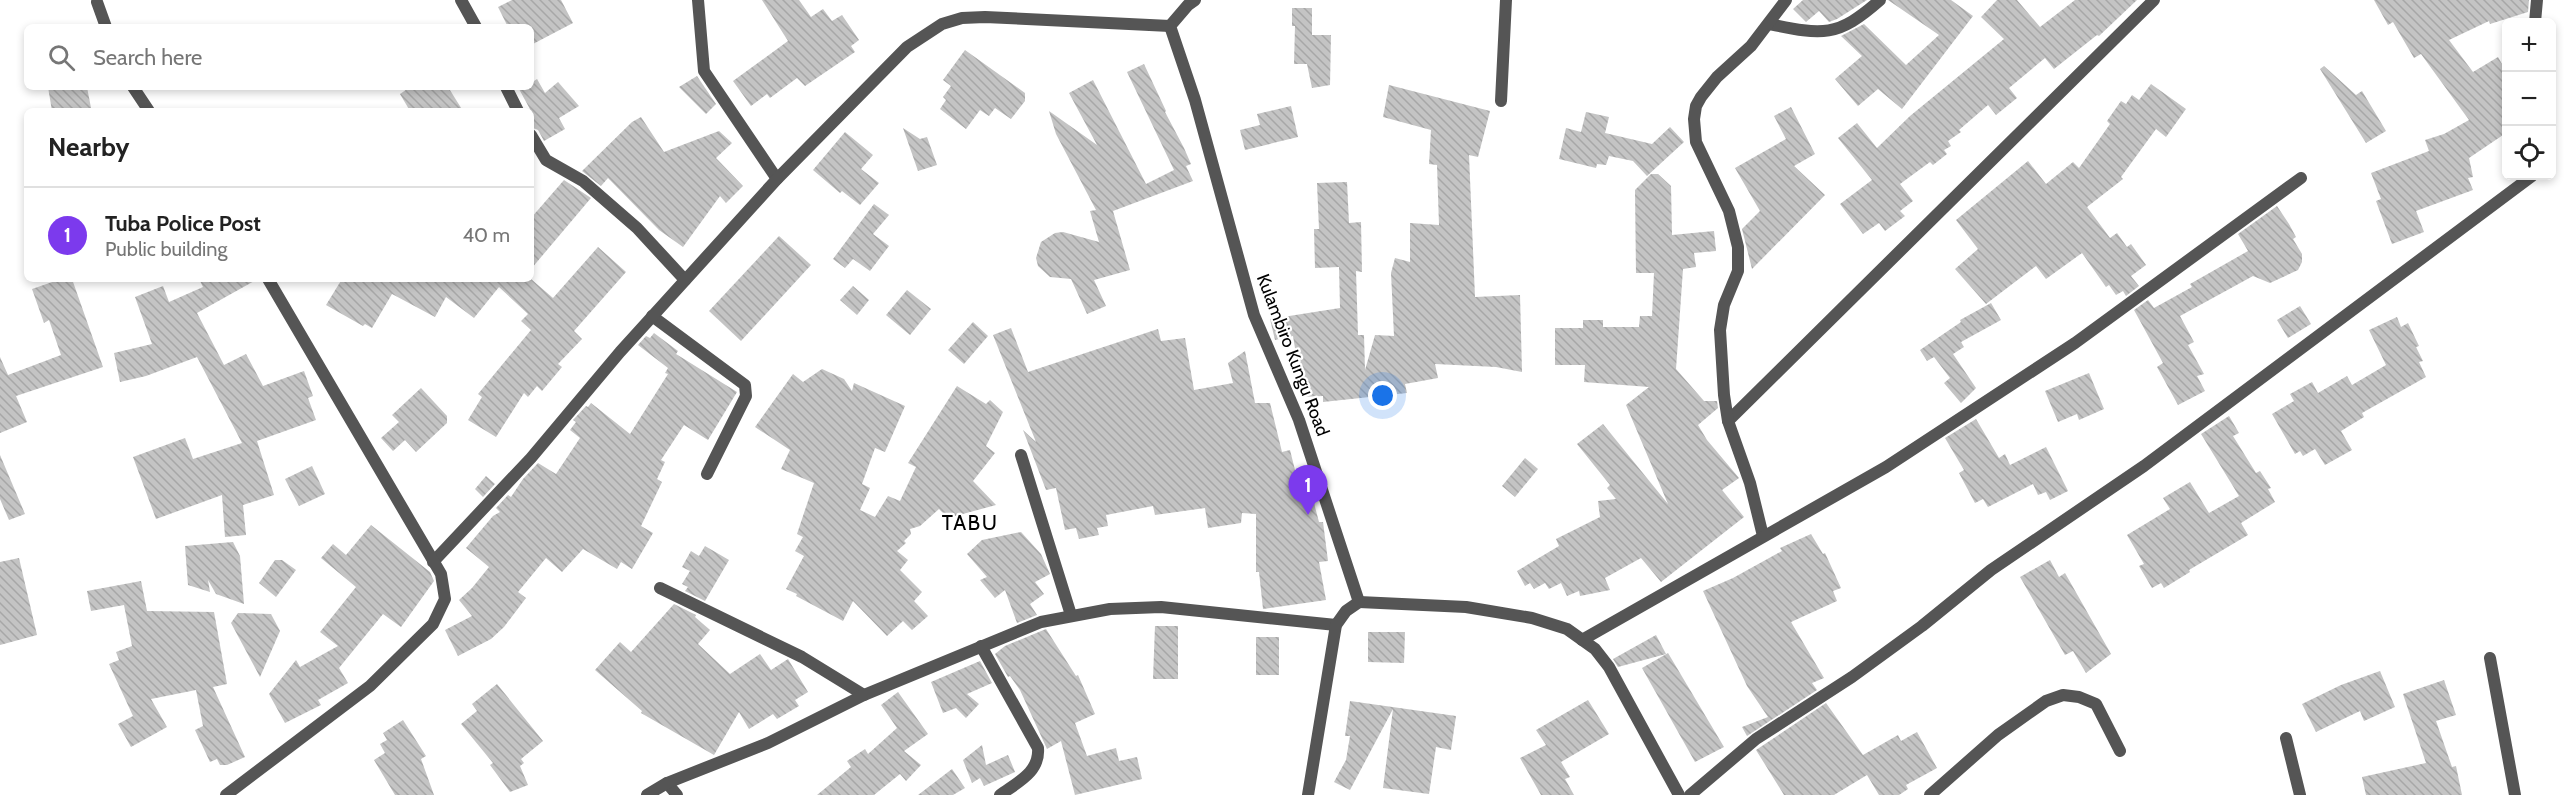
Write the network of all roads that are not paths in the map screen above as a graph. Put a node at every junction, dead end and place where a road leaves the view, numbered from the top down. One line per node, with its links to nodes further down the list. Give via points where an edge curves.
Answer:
1 (461, 0): 12 (street)
2 (698, 0): 22 (street, via 704,71)
3 (1195, 0): 14 (street)
4 (1506, 0): 17 (street)
5 (1786, 0): 13 (street)
6 (1880, 0): 13 (street, via 1860,18 1834,30 1813,33)
7 (2154, 0): 27 (street)
8 (2537, 0): 10 (street)
9 (97, 2): 11 (street)
10 (2535, 18)
11 (105, 24)
12 (474, 24)
13 (1769, 24): 27 (street, via 1717,77 1696,106 1694,119 1696,142 1727,204 1738,247 1738,271 1720,330)
14 (1170, 26): 22 (street, via 986,16 942,24 908,47); 33 (street, Kulambiro Kungu Road, via 1195,100 1254,315 1299,420)
15 (134, 90): 18 (street)
16 (508, 90): 19 (street)
17 (1501, 101)
18 (147, 108)
19 (516, 108)
20 (534, 140): 24 (street, via 546,160 583,181 637,228)
21 (2301, 178): 30 (street, via 2075,343 1886,467)
22 (777, 179): 24 (street)
23 (2527, 180): 49 (street, via 2144,466 1990,570 1852,677 1756,739)
24 (685, 280): 26 (street)
25 (270, 282): 31 (street)
26 (652, 316): 29 (street, via 747,389); 31 (street, via 531,458)
27 (1728, 421): 30 (street)
28 (1021, 455): 34 (street)
29 (707, 474)
30 (1763, 536): 36 (street)
31 (433, 562): 43 (street, via 445,590 442,608 433,624 370,686)
32 (660, 588): 39 (street, via 801,657)
33 (1359, 602): 35 (street); 36 (street, via 1418,603 1499,612 1567,629)
34 (1071, 615): 35 (street, via 1161,608); 37 (street, via 1032,625)
35 (1336, 625): 47 (street)
36 (1582, 640): 48 (street, via 1609,667)
37 (981, 646): 39 (street); 46 (street, via 1038,748 1035,769)
38 (2490, 658): 52 (street)
39 (864, 695): 42 (street, via 768,743)
40 (2286, 738): 51 (street)
41 (2120, 751): 50 (street, via 2096,704 2063,695 2046,701 1998,735)
42 (667, 783): 44 (street); 45 (street)
43 (226, 795)
44 (647, 795)
45 (677, 795)
46 (1000, 795)
47 (1308, 795)
48 (1679, 795)
49 (1690, 795)
50 (1930, 795)
51 (2300, 795)
52 (2515, 795)

